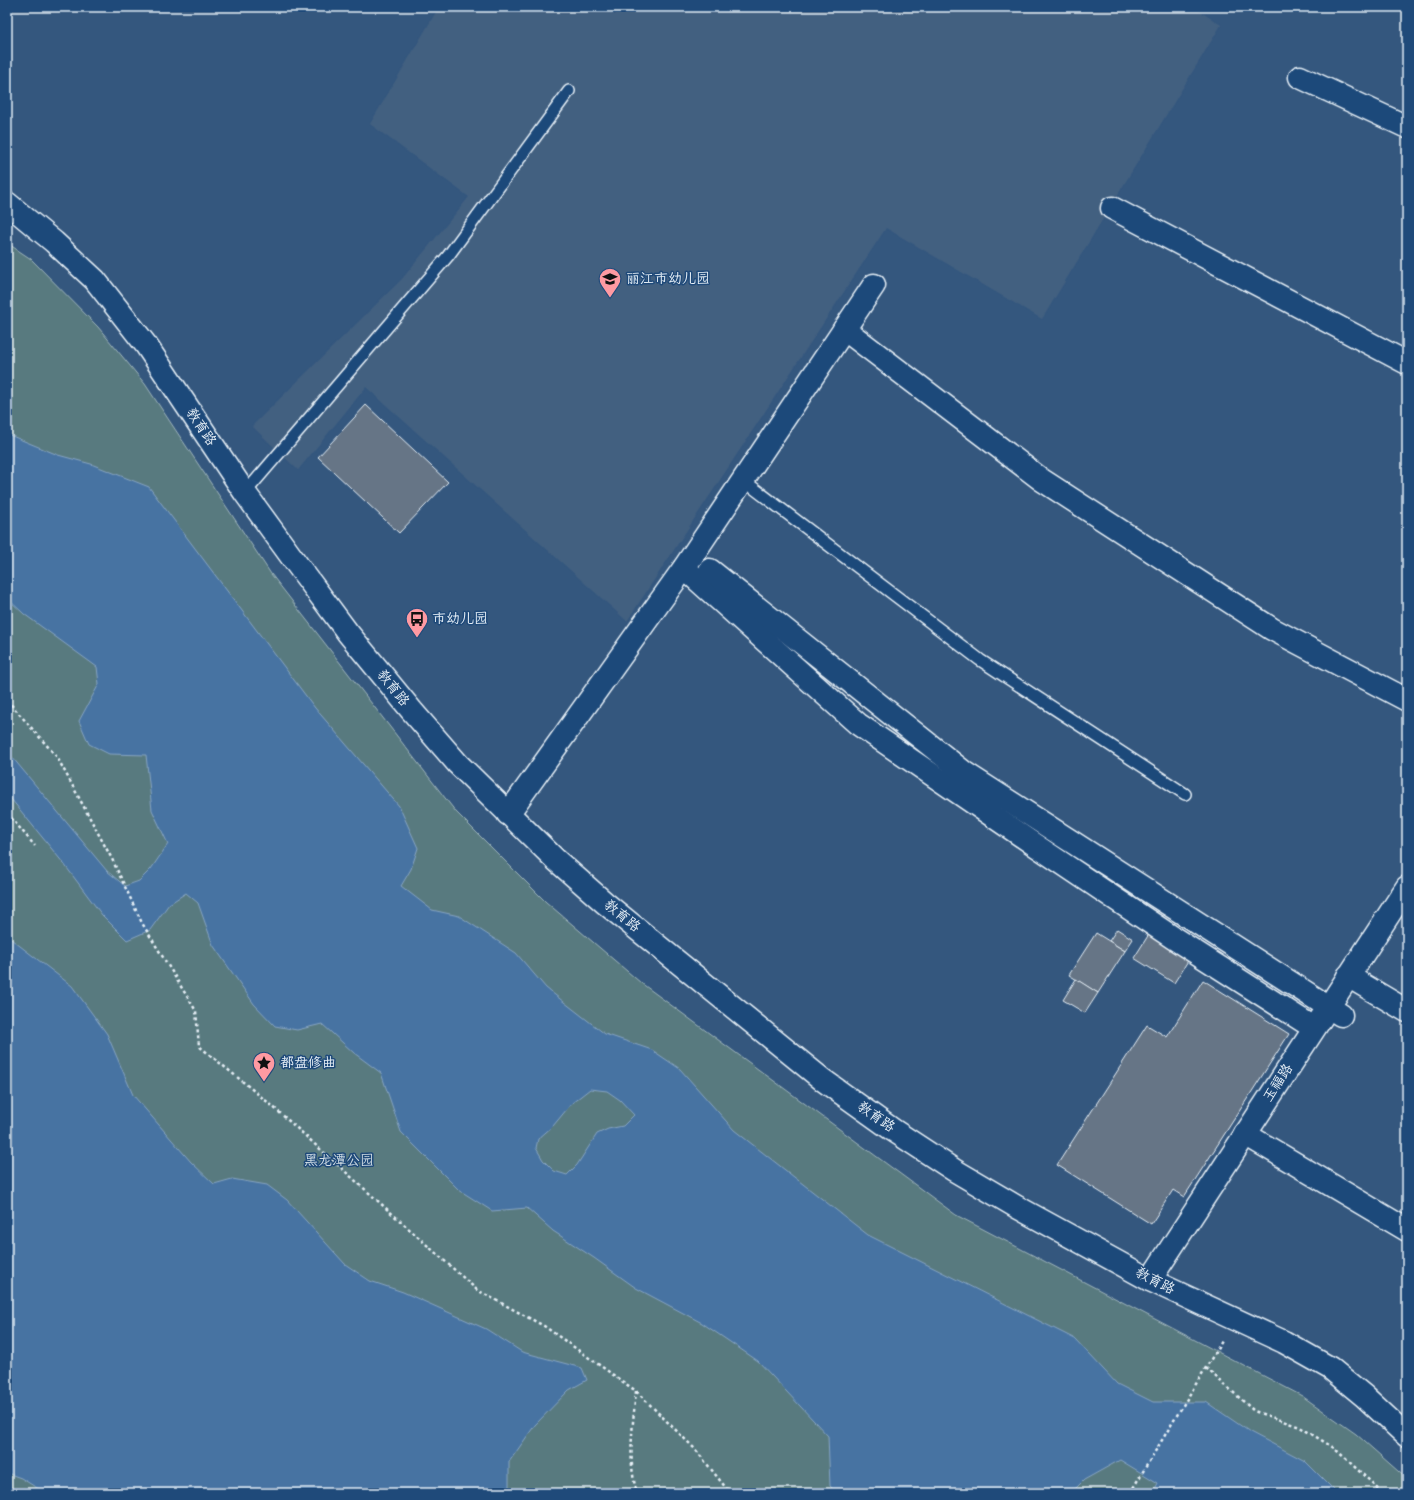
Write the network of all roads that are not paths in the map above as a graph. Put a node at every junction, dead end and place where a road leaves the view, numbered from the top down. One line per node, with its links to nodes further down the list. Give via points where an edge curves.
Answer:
1 (1300, 77): 3 (street)
2 (569, 91): 10 (lane, via 448,256)
3 (1407, 128)
4 (7, 203): 10 (street, 教育路, via 95,280 146,345)
5 (1112, 208): 8 (street)
6 (874, 285): 7 (street)
7 (844, 329): 9 (street); 13 (street, via 1048,484 1272,628)
8 (1407, 363)
9 (743, 480): 11 (street); 14 (lane, via 980,660)
10 (245, 493): 15 (street, 教育路, via 348,633 458,764)
11 (684, 568): 15 (street); 20 (street, via 858,724 1176,939)
12 (710, 570): 19 (street, via 965,773)
13 (1407, 700)
14 (1185, 794)
15 (508, 814): 23 (street, 教育路, via 605,903 823,1080 954,1170)
16 (1407, 887): 17 (street, 玉福路)
17 (1348, 976): 18 (street); 20 (street, 玉福路)
18 (1407, 1011)
19 (1342, 1015)
20 (1314, 1028): 21 (street, 玉福路)
21 (1245, 1134): 22 (street); 23 (street, 玉福路)
22 (1407, 1230)
23 (1150, 1280): 24 (street, 教育路, via 1284,1342 1330,1368)
24 (1407, 1436)

